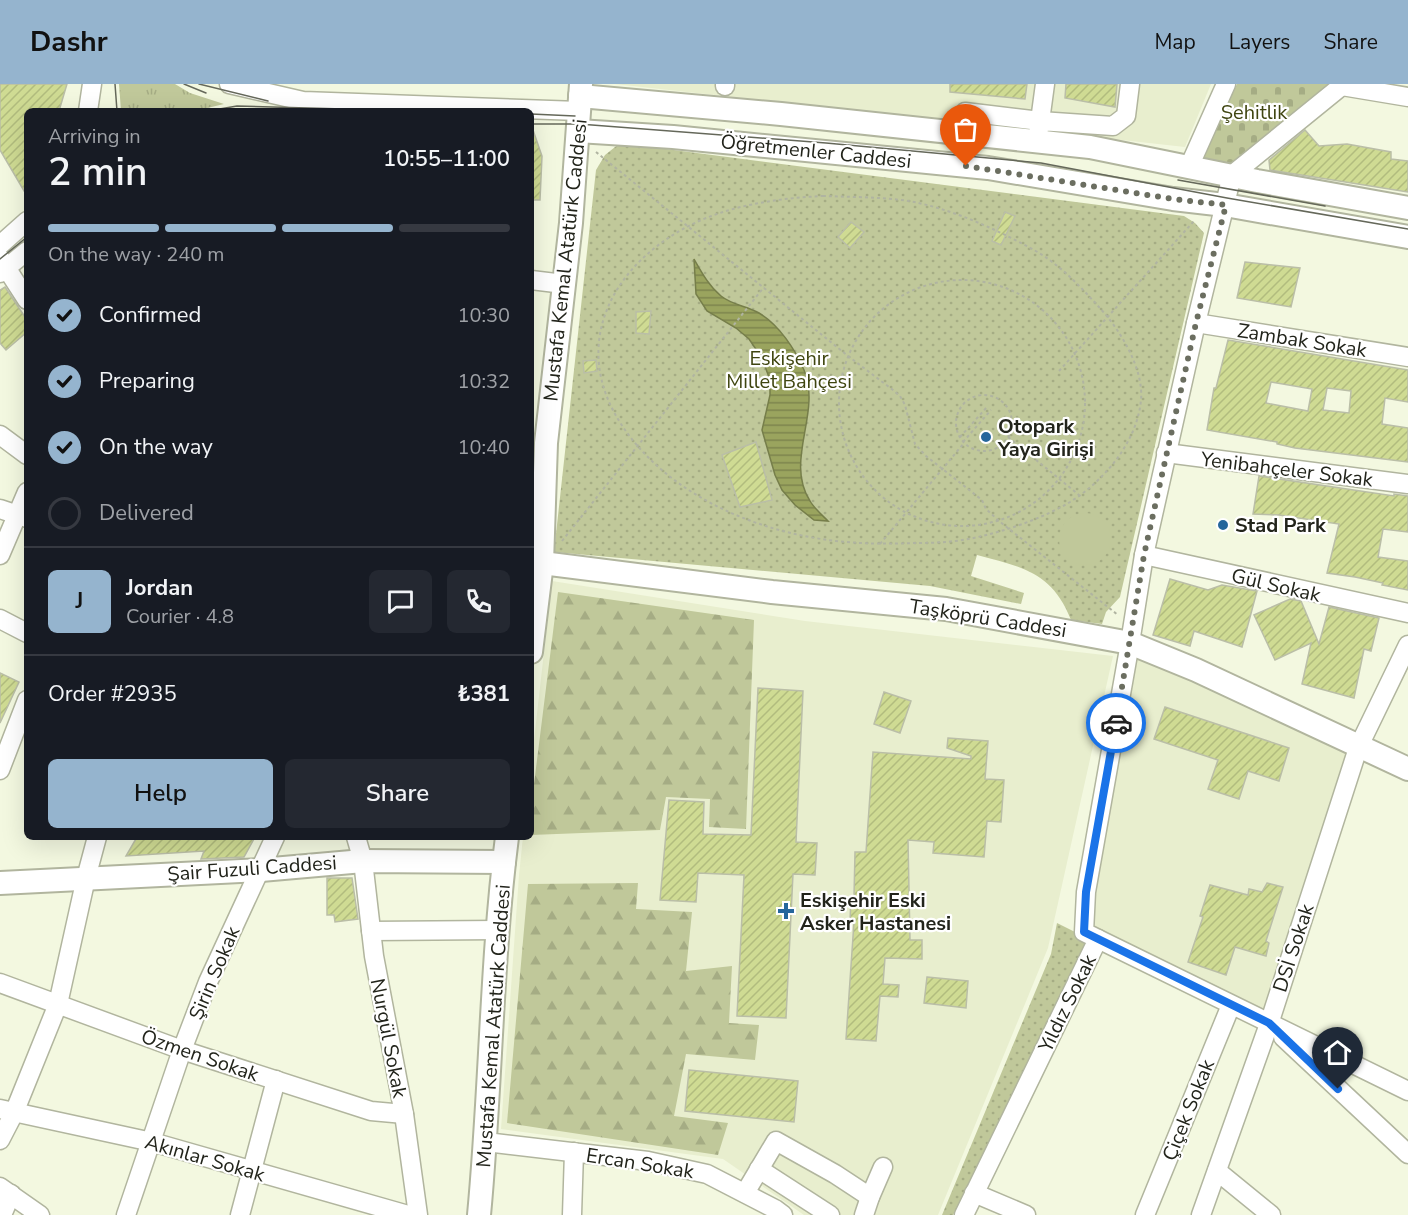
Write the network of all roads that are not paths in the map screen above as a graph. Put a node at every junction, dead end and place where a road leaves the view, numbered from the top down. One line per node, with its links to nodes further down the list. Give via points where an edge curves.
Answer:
1 (92, 84): 8 (street)
2 (230, 84): 9 (street, via 303,101)
3 (1045, 84): 13 (street)
4 (1130, 84): 13 (street, via 1126,116 1113,126)
5 (1226, 84): 14 (street)
6 (1343, 85): 7 (street); 15 (street)
7 (1408, 97)
8 (88, 108)
9 (453, 108)
10 (534, 112): 12 (street)
11 (965, 112): 13 (street)
12 (582, 114): 13 (main road, Öğretmenler Caddesi, via 782,114); 16 (main road, Öğretmenler Caddesi, via 674,137 988,168); 24 (main road, Mustafa Kemal Atatürk Caddesi)
13 (1038, 131): 14 (main road, Öğretmenler Caddesi, via 1090,147)
14 (1189, 167): 15 (main road, Öğretmenler Caddesi)
15 (1232, 175): 16 (street); 17 (main road, Öğretmenler Caddesi)
16 (1226, 205): 19 (main road, Öğretmenler Caddesi); 26 (street)
17 (1408, 208)
18 (24, 224): 20 (street)
19 (1408, 237)
20 (0, 245)
21 (24, 253): 22 (street)
22 (2, 266): 25 (street)
23 (534, 280): 24 (street)
24 (564, 284): 29 (main road, Mustafa Kemal Atatürk Caddesi)
25 (24, 296)
26 (1196, 323): 27 (street, Zambak Sokak); 30 (street)
27 (1408, 357)
28 (0, 435): 31 (street)
29 (538, 442): 36 (main road, Mustafa Kemal Atatürk Caddesi)
30 (1166, 453): 32 (street, Yenibahçeler Sokak); 37 (street)
31 (24, 454)
32 (1408, 484)
33 (0, 509): 34 (street)
34 (23, 516): 35 (street)
35 (0, 555)
36 (550, 555): 41 (main road, Mustafa Kemal Atatürk Caddesi); 42 (main road, Taşköprü Caddesi, via 772,592 946,609)
37 (1144, 555): 38 (street, Gül Sokak); 42 (street)
38 (1408, 613)
39 (0, 619): 40 (street)
40 (24, 631)
41 (534, 637)
42 (1130, 642): 45 (main road, Taşköprü Caddesi); 59 (street, Yıldız Sokak, via 1086,892 1084,932)
43 (1408, 645): 45 (street, DSİ Sokak)
44 (24, 708): 47 (street)
45 (1358, 748): 46 (main road, Taşköprü Caddesi); 63 (street, DSİ Sokak)
46 (1408, 769)
47 (0, 770)
48 (96, 840): 55 (street)
49 (274, 840): 54 (street, Şirin Sokak)
50 (357, 840): 52 (street, Nurgül Sokak)
51 (507, 840): 53 (main road, Mustafa Kemal Atatürk Caddesi)
52 (363, 861): 53 (main road, Şair Fuzuli Caddesi); 54 (main road, Şair Fuzuli Caddesi); 58 (street, Nurgül Sokak)
53 (504, 862): 57 (main road, Mustafa Kemal Atatürk Caddesi)
54 (261, 870): 55 (main road, Şair Fuzuli Caddesi); 64 (street, Şirin Sokak, via 208,982)
55 (86, 878): 56 (main road, Şair Fuzuli Caddesi); 61 (street)
56 (0, 883)
57 (498, 930): 58 (street); 71 (main road, Mustafa Kemal Atatürk Caddesi)
58 (371, 931): 68 (street, Nurgül Sokak)
59 (1098, 939): 62 (street); 80 (street, Yıldız Sokak)
60 (0, 983): 61 (street, Özmen Sokak)
61 (58, 1004): 64 (street, Özmen Sokak); 67 (street)
62 (1231, 1005): 63 (street); 95 (street, Çiçek Sokak)
63 (1269, 1023): 66 (street); 73 (street); 77 (street, DSİ Sokak)
64 (182, 1050): 65 (street, Özmen Sokak); 70 (street, Şirin Sokak)
65 (276, 1080): 68 (street, Özmen Sokak, via 371,1111); 76 (street)
66 (1408, 1091)
67 (7, 1111): 69 (street); 70 (street, Akınlar Sokak)
68 (404, 1114): 87 (street, Nurgül Sokak)
69 (0, 1140)
70 (152, 1142): 76 (street, Akınlar Sokak); 84 (street, Şirin Sokak)
71 (486, 1142): 72 (street, Ercan Sokak); 88 (main road, Mustafa Kemal Atatürk Caddesi)
72 (574, 1152): 79 (street, Ercan Sokak, via 648,1161 707,1174); 89 (street)
73 (1408, 1154)
74 (884, 1167): 81 (street)
75 (759, 1169): 79 (street); 81 (street, via 776,1140); 91 (street)
76 (252, 1171): 85 (street); 86 (street, Akınlar Sokak)
77 (1217, 1171): 96 (street, DSİ Sokak); 97 (street)
78 (5, 1191): 82 (street); 83 (street)
79 (745, 1193): 90 (street, Ercan Sokak)
80 (974, 1193): 93 (street, Yıldız Sokak); 94 (street)
81 (870, 1197): 92 (street)
82 (2, 1215)
83 (40, 1215)
84 (126, 1215)
85 (240, 1215)
86 (408, 1215)
87 (418, 1215)
88 (479, 1215)
89 (572, 1215)
90 (783, 1215)
91 (830, 1215)
92 (864, 1215)
93 (964, 1215)
94 (1026, 1215)
95 (1145, 1215)
96 (1202, 1215)
97 (1271, 1215)

